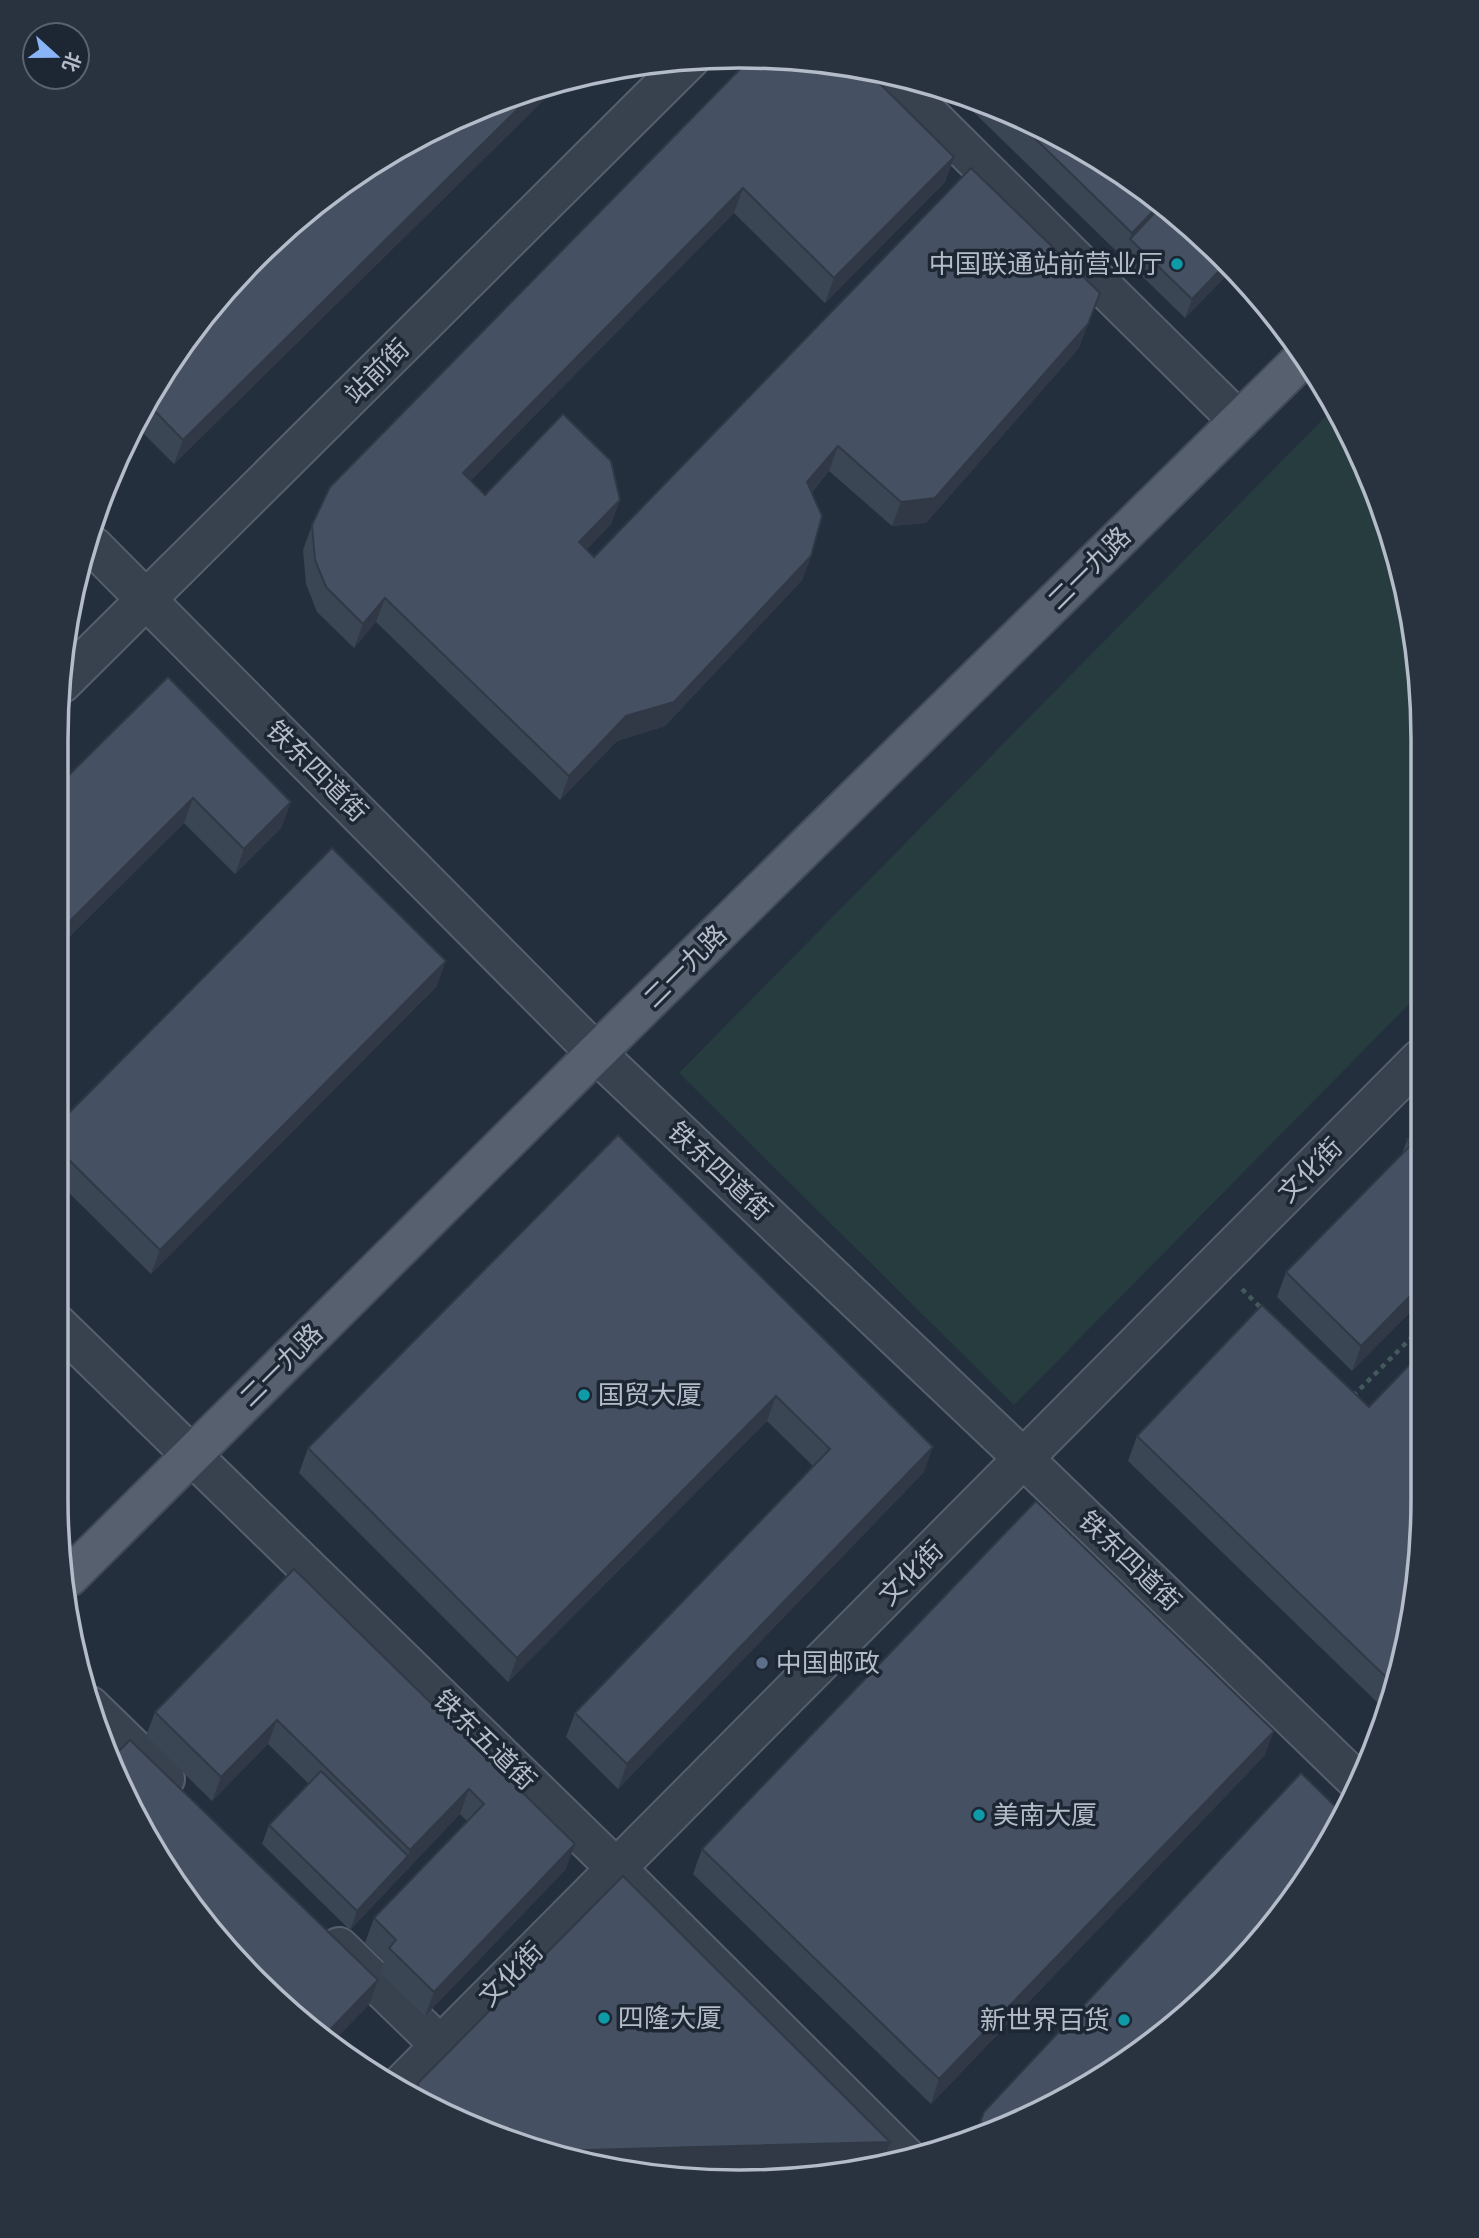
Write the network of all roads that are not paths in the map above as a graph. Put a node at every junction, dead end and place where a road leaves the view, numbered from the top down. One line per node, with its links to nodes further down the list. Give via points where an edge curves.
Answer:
1 (677, 72): 6 (street, 站前街)
2 (903, 89): 4 (street)
3 (1296, 365): 4 (main road, 二一九路)
4 (1239, 421): 8 (main road, 二一九路)
5 (96, 549): 6 (street, 铁东四道街)
6 (146, 599): 7 (street, 站前街); 8 (street, 铁东四道街)
7 (72, 672)
8 (596, 1053): 11 (main road, 二一九路); 12 (street, 铁东四道街)
9 (1411, 1068): 12 (street, 文化街)
10 (68, 1335): 11 (street, 铁东五道街)
11 (192, 1453): 13 (main road, 二一九路); 17 (street, 铁东五道街)
12 (1024, 1459): 15 (street, 铁东四道街); 17 (street, 文化街)
13 (73, 1573)
14 (107, 1723): 16 (street)
15 (1351, 1776)
16 (190, 1803)
17 (616, 1868): 19 (street, 文化街); 21 (street, 铁东五道街)
18 (310, 1919): 19 (street)
19 (440, 2045): 20 (street, 文化街)
20 (405, 2081)
21 (899, 2150)

